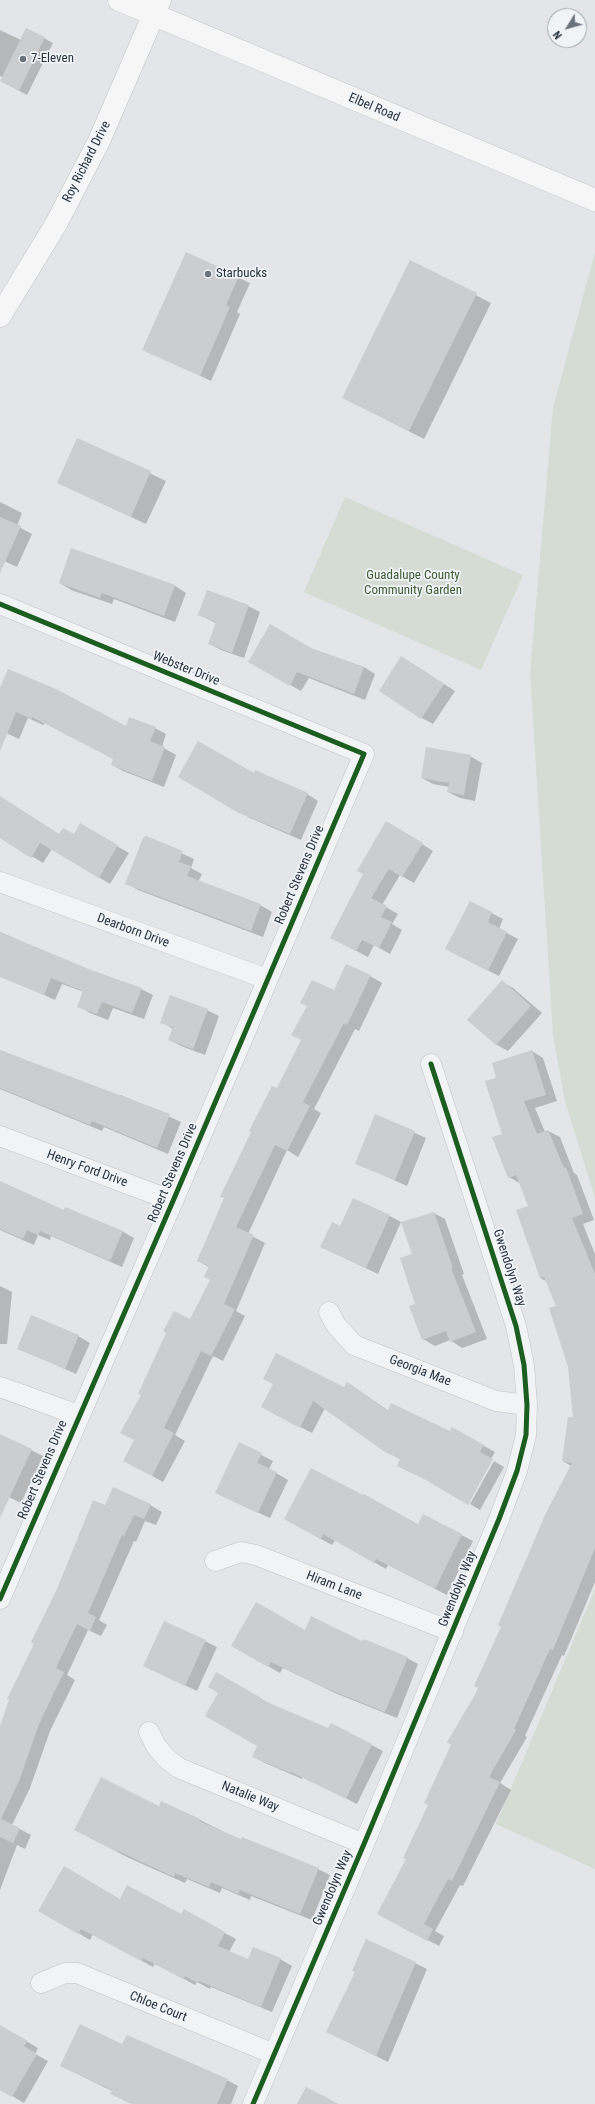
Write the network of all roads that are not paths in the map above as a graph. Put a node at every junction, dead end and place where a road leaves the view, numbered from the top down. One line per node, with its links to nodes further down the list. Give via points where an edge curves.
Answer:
1 (119, 0): 2 (street, Elbel Road)
2 (157, 8): 3 (street, Elbel Road); 4 (street, Roy Richard Drive, via 99,141 56,224)
3 (592, 199)
4 (0, 316)
5 (0, 604): 6 (street, Webster Drive)
6 (364, 754): 8 (street, Robert Stevens Drive)
7 (0, 882): 8 (street, Dearborn Drive)
8 (267, 979): 11 (street, Robert Stevens Drive)
9 (431, 1064): 14 (street, Gwendolyn Way, via 516,1326 524,1365)
10 (0, 1136): 11 (street, Henry Ford Drive)
11 (173, 1201): 15 (street, Robert Stevens Drive)
12 (329, 1312): 14 (street, Georgia Mae, via 336,1325 354,1345 496,1400)
13 (0, 1387): 15 (street)
14 (527, 1405): 18 (street, Gwendolyn Way, via 526,1435 517,1472)
15 (78, 1415): 17 (street, Robert Stevens Drive)
16 (215, 1561): 18 (street, Hiram Lane, via 241,1552 256,1555)
17 (0, 1599)
18 (453, 1632): 20 (street, Gwendolyn Way)
19 (149, 1732): 20 (street, Natalie Way, via 162,1752 179,1768)
20 (364, 1844): 22 (street, Gwendolyn Way)
21 (41, 1983): 22 (street, Chloe Court, via 65,1973 77,1973)
22 (274, 2054): 23 (street, Gwendolyn Way)
23 (253, 2104)

